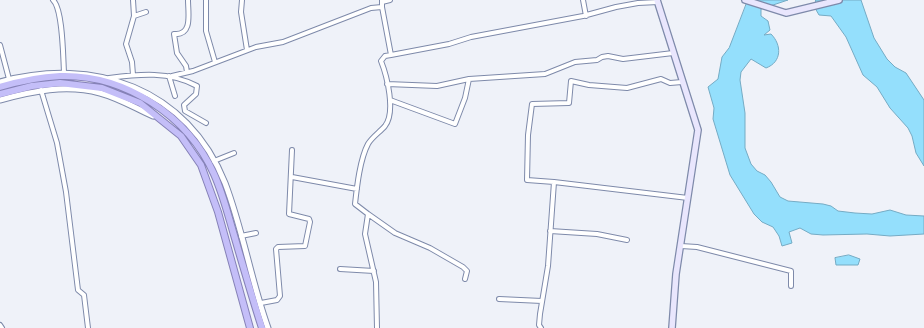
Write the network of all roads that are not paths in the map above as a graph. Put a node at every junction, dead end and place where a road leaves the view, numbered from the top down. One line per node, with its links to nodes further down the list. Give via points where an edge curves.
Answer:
1 (53, 0): 20 (street, via 59,18)
2 (133, 0): 13 (street)
3 (188, 0): 21 (street, via 189,22 185,32 181,35 174,34 177,53)
4 (206, 0): 19 (street, via 206,31)
5 (242, 0): 16 (street, via 241,12)
6 (390, 0): 11 (street)
7 (583, 0): 14 (street)
8 (745, 0): 9 (main road, via 786,13)
9 (839, 0)
10 (658, 1): 14 (street, via 638,3); 17 (main road)
11 (382, 3): 16 (street, via 283,42); 18 (street)
12 (146, 12): 13 (street)
13 (134, 16): 22 (street, via 126,44)
14 (586, 16): 18 (street)
15 (0, 45): 25 (street)
16 (247, 50): 19 (street)
17 (673, 53): 26 (street, via 623,59 608,56 575,62 545,74); 28 (main road)
18 (391, 55): 29 (street, via 385,56 381,61)
19 (215, 62): 21 (street)
20 (64, 72): 24 (street); 25 (street)
21 (187, 72): 23 (street)
22 (133, 75): 23 (street); 24 (street)
23 (170, 76): 33 (street); 37 (street, via 197,86 196,94 184,104 185,111)
24 (110, 78): 40 (street, via 129,84 165,105 195,133)
25 (9, 79): 27 (street)
26 (469, 79): 29 (street, via 437,86); 35 (street, via 455,124)
27 (0, 82)
28 (682, 82): 42 (street, via 670,83 661,79 627,88 570,81 569,103 532,104 527,180); 44 (main road, via 698,130)
29 (387, 84): 35 (street)
30 (0, 86): 62 (highway, via 61,76 98,80 118,85 140,95 179,124 204,156 220,188)
31 (41, 90): 34 (street); 36 (street, via 61,89 100,93); 60 (street, via 57,143 78,290 84,295)
32 (0, 94): 36 (highway, via 32,86 60,83 102,88 140,103)
33 (175, 96)
34 (0, 100)
35 (390, 100): 43 (street, via 390,118 386,126 368,143)
36 (160, 118): 61 (highway, via 181,136 201,165 218,212)
37 (206, 123)
38 (292, 150): 41 (street)
39 (234, 153): 40 (street)
40 (214, 161): 48 (street, via 230,197)
41 (292, 177): 43 (street); 57 (street, via 289,187 289,214 309,219 305,246 276,249 280,296 277,300)
42 (554, 182): 44 (street); 46 (street)
43 (357, 189): 45 (street, via 355,204)
44 (688, 198): 50 (main road)
45 (368, 214): 52 (street, via 366,234); 53 (street, via 395,233 430,248 463,267 467,271)
46 (550, 231): 49 (street, via 597,234); 56 (street)
47 (256, 233): 48 (street)
48 (241, 236): 57 (street)
49 (627, 240)
50 (681, 246): 54 (street, via 697,247 791,271); 66 (main road)
51 (340, 269): 52 (street)
52 (374, 271): 64 (street)
53 (466, 279)
54 (791, 286)
55 (499, 300): 56 (street)
56 (542, 301): 65 (street, via 539,325)
57 (260, 303): 63 (street)
58 (0, 325): 59 (street)
59 (2, 328)
60 (88, 328)
61 (250, 328)
62 (262, 328)
63 (268, 328)
64 (377, 328)
65 (541, 328)
66 (672, 328)

